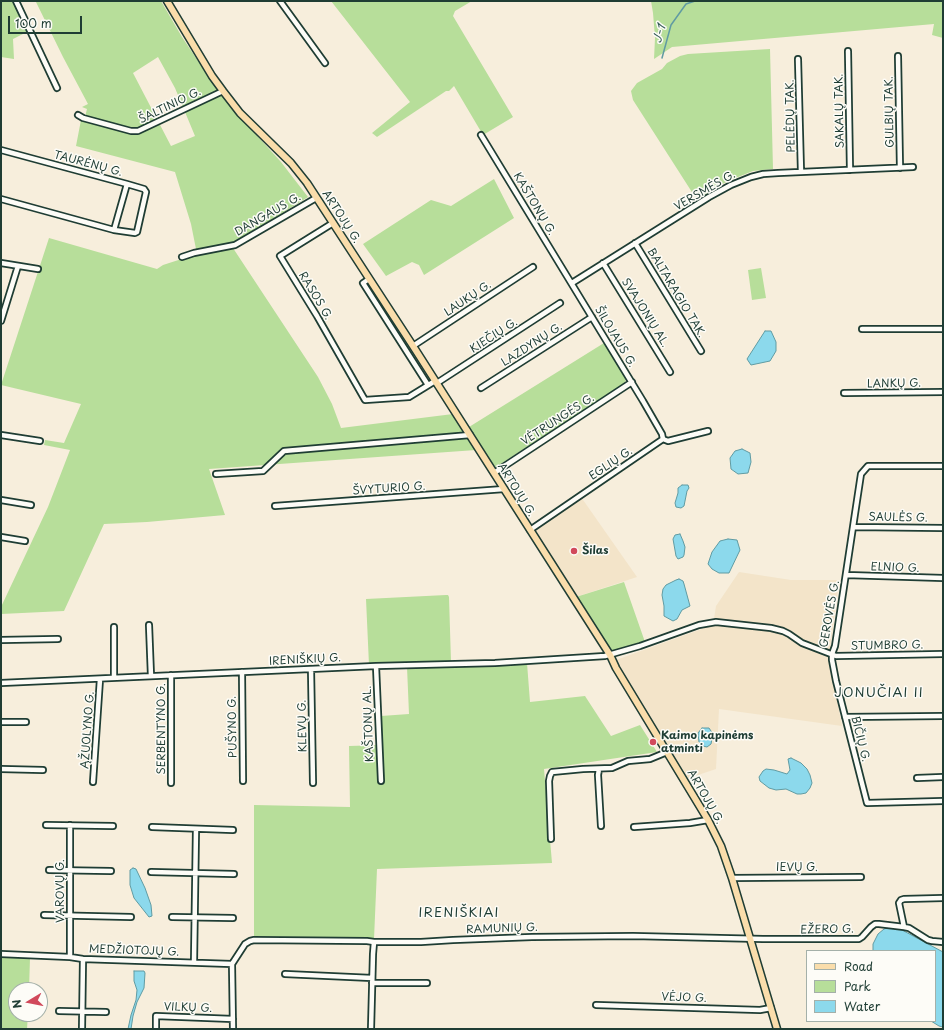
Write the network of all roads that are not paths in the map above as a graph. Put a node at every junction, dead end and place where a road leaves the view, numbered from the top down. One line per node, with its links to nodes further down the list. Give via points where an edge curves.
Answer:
1 (16, 1): 8 (street)
2 (167, 1): 9 (main road, ARTOJŲ G.)
3 (280, 1): 7 (street)
4 (848, 51): 15 (street, SAKALŲ TAK.)
5 (898, 56): 14 (street, GULBIŲ TAK.)
6 (798, 59): 16 (street, PELĖDŲ TAK.)
7 (325, 63)
8 (57, 88)
9 (223, 91): 10 (street, ŠALTINIO G., via 138,131); 18 (main road, ARTOJŲ G., via 240,113 291,163)
10 (78, 115)
11 (481, 135): 30 (street, KAŠTONŲ G.)
12 (1, 150): 17 (street, TAURĖNŲ G.)
13 (913, 167): 14 (street, VERSMĖS G.)
14 (900, 168): 15 (street, VERSMĖS G.)
15 (850, 170): 16 (street, VERSMĖS G.)
16 (801, 172): 22 (street, VERSMĖS G., via 763,174 731,185)
17 (127, 184): 21 (street, TAURĖNŲ G.); 21 (street, via 144,188 146,192 137,232)
18 (316, 198): 20 (main road, ARTOJŲ G.); 23 (street, DANGAUS G., via 236,245)
19 (1, 199): 21 (street)
20 (333, 223): 29 (main road, ARTOJŲ G.); 45 (street, RASOS G., via 280,256)
21 (114, 230)
22 (635, 243): 25 (street, VERSMĖS G.); 37 (street, BALTARAGIO TAK.)
23 (182, 257)
24 (1, 263): 26 (street)
25 (603, 263): 30 (street, VERSMĖS G.); 38 (street, SVAJONIŲ AL.)
26 (18, 266): 28 (street); 33 (street)
27 (533, 267): 36 (street, LAUKŲ G.)
28 (38, 269)
29 (369, 279): 36 (main road, ARTOJŲ G.); 41 (street, via 363,283)
30 (572, 283): 32 (street, ŠILOJAUS G.)
31 (560, 303): 39 (street, KIEČIŲ G.)
32 (592, 317): 40 (street, ŠILOJAUS G.); 42 (street, LAZDYNŲ G.)
33 (1, 321)
34 (862, 329): 35 (street)
35 (943, 329)
36 (414, 346): 39 (main road, ARTOJŲ G.)
37 (701, 351)
38 (670, 372)
39 (436, 382): 41 (street, KIEČIŲ G.); 48 (main road, ARTOJŲ G.)
40 (632, 382): 49 (street, ŠILOJAUS G.); 52 (street, VĖTRUNGĖS G.)
41 (428, 385): 45 (street, KIEČIŲ G., via 409,397)
42 (481, 388)
43 (943, 392): 44 (street, LANKŲ G.)
44 (844, 393)
45 (365, 400)
46 (708, 431): 49 (street, EGLIŲ G., via 668,441)
47 (1, 435): 50 (street)
48 (470, 435): 52 (main road, ARTOJŲ G.); 53 (street, via 284,451 263,471)
49 (663, 439): 60 (street, EGLIŲ G.)
50 (40, 441)
51 (943, 466): 58 (street, GEROVĖS G., via 868,466 861,474)
52 (494, 473): 54 (main road, ARTOJŲ G.)
53 (216, 474)
54 (504, 489): 57 (street, ŠVYTURIO G.); 60 (main road, ARTOJŲ G.)
55 (1, 500): 56 (street)
56 (31, 505)
57 (275, 506)
58 (853, 527): 59 (street, SAULĖS G.); 63 (street, GEROVĖS G.)
59 (943, 528)
60 (530, 530): 71 (main road, ARTOJŲ G.)
61 (1, 537): 62 (street)
62 (25, 540)
63 (846, 575): 64 (street, ELNIO G.); 69 (street, GEROVĖS G.)
64 (943, 578)
65 (149, 625): 76 (street)
66 (114, 627): 77 (street)
67 (58, 639): 68 (street)
68 (1, 640)
69 (832, 654): 70 (street, STUMBRO G.); 71 (street, GEROVĖS G., via 802,643 783,631 716,622 699,625); 81 (street, BIČIŲ G.)
70 (943, 654)
71 (610, 655): 72 (street, IRENIŠKIŲ G., via 495,663); 84 (main road, ARTOJŲ G.)
72 (376, 666): 73 (street, IRENIŠKIŲ G.); 91 (street, KAŠTONŲ AL.)
73 (311, 669): 74 (street, IRENIŠKIŲ G.); 94 (street, KLEVŲ G.)
74 (242, 672): 75 (street, IRENIŠKIŲ G.); 90 (street, PUŠYNO G.)
75 (171, 675): 76 (street, IRENIŠKIŲ G.); 93 (street, SERBENTYNO G.)
76 (151, 676): 77 (street, IRENIŠKIŲ G.)
77 (114, 678): 78 (street, IRENIŠKIŲ G.)
78 (100, 679): 79 (street, IRENIŠKIŲ G.); 92 (street, ĄŽUOLYNO G.)
79 (1, 683)
80 (943, 716): 81 (street)
81 (845, 717): 95 (street, BIČIŲ G., via 867,803)
82 (1, 722): 83 (street)
83 (26, 722)
84 (666, 752): 86 (street, via 650,759 628,761 612,768); 96 (main road, ARTOJŲ G.)
85 (1, 769): 87 (street)
86 (599, 769): 100 (street); 105 (street, via 552,772 549,781)
87 (43, 770)
88 (943, 777): 89 (street)
89 (917, 778)
90 (243, 781)
91 (381, 781)
92 (93, 782)
93 (171, 783)
94 (313, 783)
95 (943, 801)
96 (708, 820): 102 (street); 113 (main road, ARTOJŲ G., via 721,846)
97 (46, 825): 98 (street)
98 (70, 826): 99 (street); 107 (street, VAROVŲ G.)
99 (113, 826)
100 (602, 826)
101 (152, 827): 103 (street)
102 (634, 827)
103 (196, 829): 104 (street); 110 (street)
104 (233, 830)
105 (551, 839)
106 (49, 870): 107 (street)
107 (71, 870): 108 (street); 116 (street, VAROVŲ G.)
108 (111, 871)
109 (151, 872): 110 (street)
110 (195, 873): 111 (street); 119 (street)
111 (234, 874)
112 (861, 876): 113 (street, IEVŲ G.)
113 (732, 878): 122 (main road, ARTOJŲ G.)
114 (943, 898): 121 (street, via 901,900 899,903)
115 (44, 915): 116 (street)
116 (70, 915): 117 (street); 126 (street, VAROVŲ G.)
117 (131, 917)
118 (172, 917): 119 (street)
119 (195, 917): 120 (street); 128 (street)
120 (233, 918)
121 (904, 927): 122 (street, EŽERO G., via 875,924 859,939); 124 (street, EŽERO G., via 932,942)
122 (750, 939): 123 (street, RAMUNIŲ G., via 633,936); 134 (main road, ARTOJŲ G.)
123 (374, 942): 129 (street, RAMUNIŲ G., via 254,940 245,944); 131 (street)
124 (943, 942)
125 (1, 954): 126 (street, MEDŽIOTOJŲ G.)
126 (70, 957): 127 (street, MEDŽIOTOJŲ G.)
127 (83, 959): 128 (street, MEDŽIOTOJŲ G.); 136 (street)
128 (194, 962): 129 (street, MEDŽIOTOJŲ G.)
129 (232, 964): 138 (street)
130 (285, 974): 131 (street)
131 (372, 980): 132 (street); 142 (street)
132 (427, 983)
133 (596, 1005): 134 (street, VĖJO G., via 760,1010)
134 (771, 1008): 143 (main road, ARTOJŲ G.)
135 (59, 1011): 136 (street)
136 (82, 1012): 137 (street); 139 (street)
137 (106, 1012)
138 (233, 1019): 140 (street, VILKŲ G., via 156,1016); 141 (street)
139 (82, 1029)
140 (156, 1029)
141 (233, 1029)
142 (371, 1029)
143 (776, 1029)

